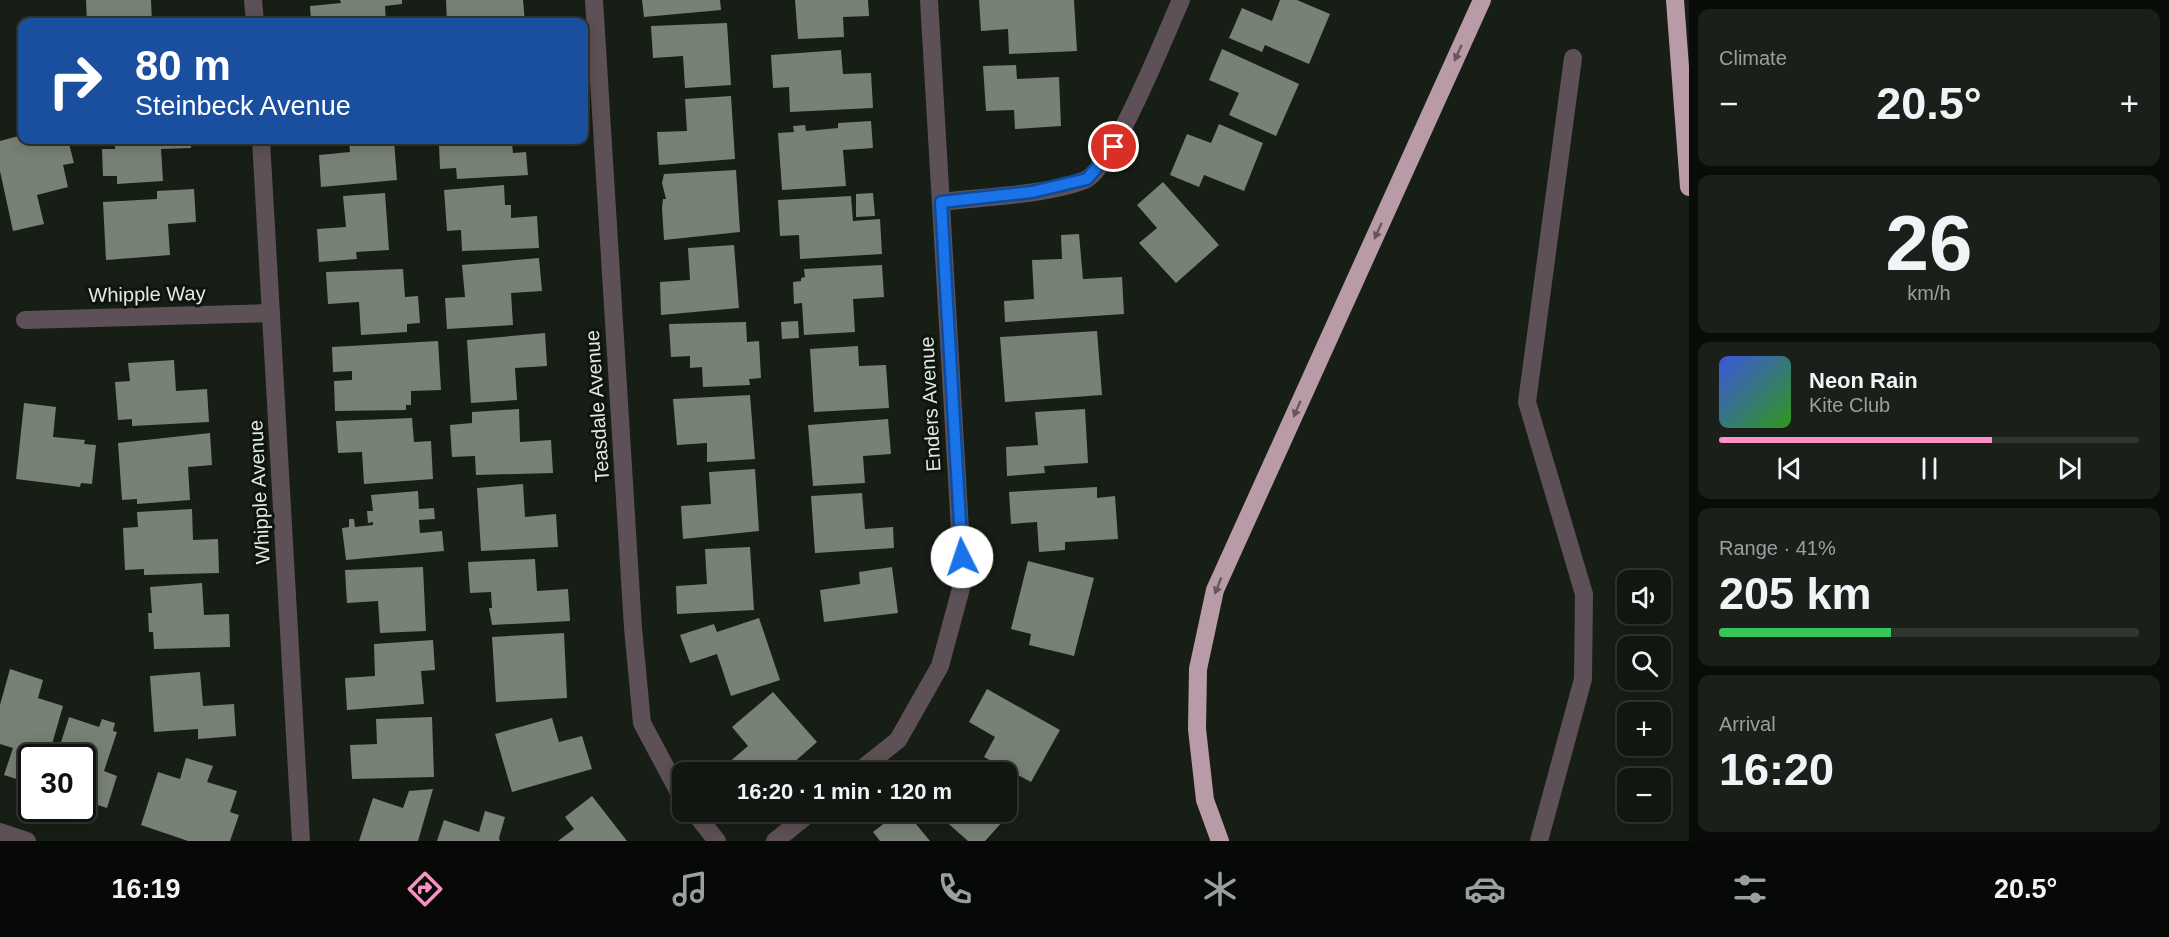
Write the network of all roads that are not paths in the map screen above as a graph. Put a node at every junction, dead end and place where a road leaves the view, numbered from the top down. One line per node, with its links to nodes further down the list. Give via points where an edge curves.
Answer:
1 (253, 0): 7 (street)
2 (594, 0): 15 (street, Teasdale Avenue, via 642,723)
3 (930, 0): 11 (street, Enders Avenue)
4 (1181, 0): 11 (street, via 1114,147 1087,179 1032,192)
5 (1482, 0): 23 (highway, one-way to 23, via 1215,590 1198,669 1197,729 1205,800)
6 (1675, 0): 10 (highway)
7 (255, 18)
8 (1574, 58): 24 (street, via 1527,402 1584,594 1583,679)
9 (261, 144): 12 (street, Whipple Avenue)
10 (1689, 187)
11 (941, 202): 14 (street, Enders Avenue, via 963,581 940,666 897,740)
12 (271, 313): 13 (street, Whipple Way); 20 (street, Whipple Avenue)
13 (25, 320)
14 (870, 762)
15 (672, 779)
16 (702, 822): 21 (street)
17 (799, 822): 22 (street)
18 (0, 832): 19 (street)
19 (27, 841)
20 (301, 841)
21 (717, 841)
22 (775, 841)
23 (1220, 841)
24 (1539, 841)

